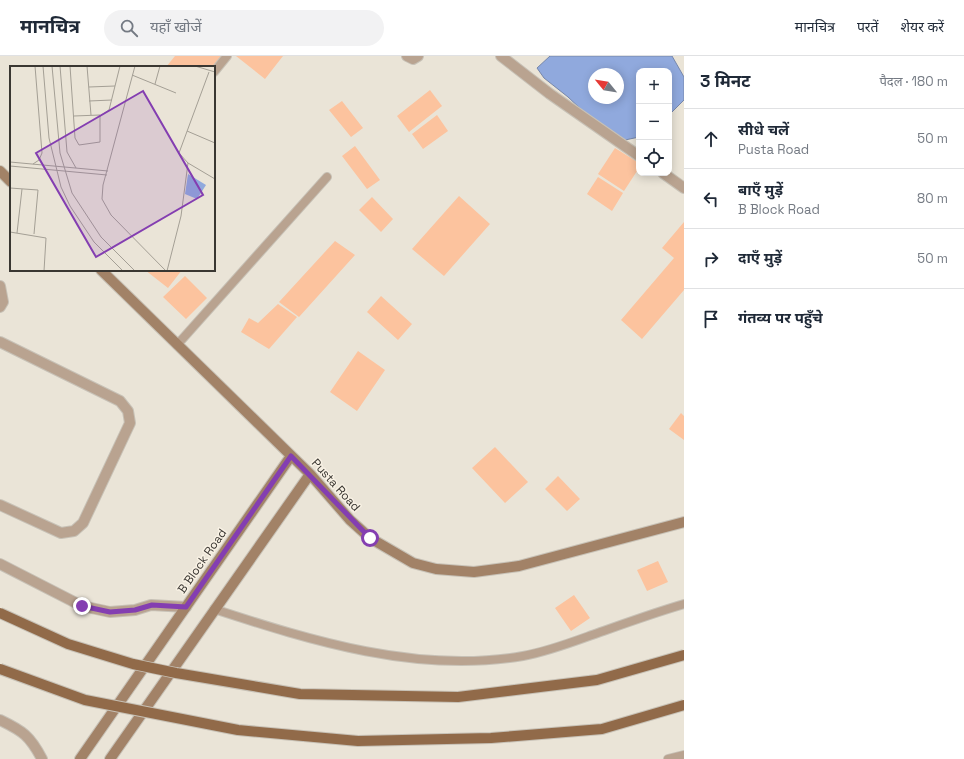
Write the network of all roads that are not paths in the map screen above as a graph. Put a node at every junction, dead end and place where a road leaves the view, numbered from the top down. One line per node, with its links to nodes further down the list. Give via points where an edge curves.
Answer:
1 (227, 56): 5 (lane)
2 (407, 56): 3 (street, via 413,59)
3 (418, 56)
4 (501, 56): 6 (street)
5 (215, 71)
6 (636, 154)
7 (0, 171): 10 (street)
8 (667, 176): 11 (street)
9 (327, 177): 16 (lane)
10 (10, 181)
11 (684, 188)
12 (102, 271): 16 (street, Pusta Road)
13 (0, 286): 14 (street)
14 (0, 307)
15 (0, 342): 19 (street, via 120,401 128,411 130,423 84,523 74,531 60,533)
16 (177, 345): 17 (street, Pusta Road)
17 (291, 456): 18 (street, Pusta Road); 23 (street, B Block Road)
18 (310, 474): 20 (street, Pusta Road, via 350,520 370,538 413,563 436,569 474,572 519,566); 24 (street)
19 (0, 505)
20 (684, 522)
21 (0, 564): 23 (street, via 82,606 103,611 135,610 152,605)
22 (684, 604): 24 (lane, via 561,646 524,656 490,660 439,660 348,648 291,634)
23 (186, 607): 32 (street, B Block Road)
24 (214, 609): 33 (street)
25 (0, 613): 26 (main road, bridge, via 68,644 133,664 300,694 458,697 597,680)
26 (684, 655)
27 (0, 669): 28 (main road, bridge, via 85,700 238,730 358,741 491,738 602,729)
28 (684, 705)
29 (0, 720): 31 (street, via 19,729 33,742)
30 (684, 755): 34 (lane)
31 (42, 759)
32 (80, 759)
33 (110, 759)
34 (668, 759)

